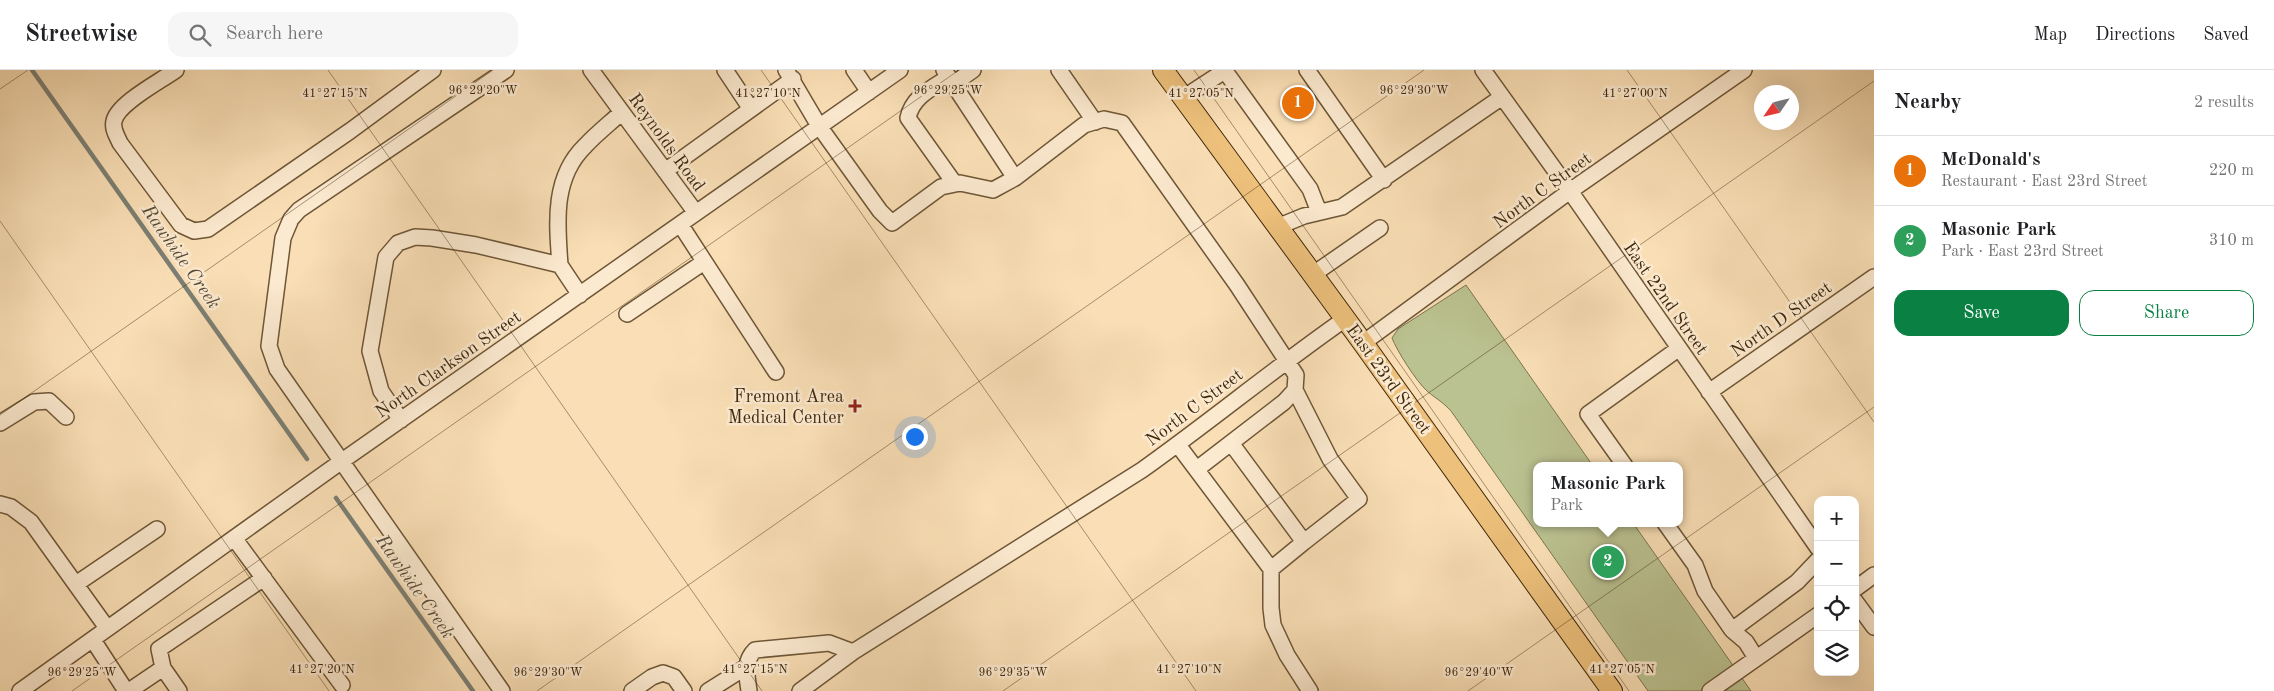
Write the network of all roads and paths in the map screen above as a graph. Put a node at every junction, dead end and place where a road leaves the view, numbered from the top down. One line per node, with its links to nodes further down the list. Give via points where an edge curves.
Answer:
1 (176, 70): 2 (street, via 128,103 114,120 114,128 120,143 181,225 194,231 208,229)
2 (433, 70)
3 (506, 70): 52 (street, via 299,210 291,219 284,238 269,346 277,370)
4 (591, 70): 21 (street, Reynolds Road)
5 (725, 70): 20 (street)
6 (854, 70): 17 (street)
7 (900, 70): 17 (street, North Clarkson Street)
8 (973, 70): 16 (street)
9 (1059, 70): 22 (street)
10 (1163, 70): 19 (main road, East 23rd Street)
11 (1226, 70): 19 (street); 29 (street, via 1310,189)
12 (1307, 70): 26 (street)
13 (1483, 70): 18 (street, East 22nd Street)
14 (1744, 70): 28 (street, North C Street)
15 (790, 75): 20 (street); 23 (street)
16 (949, 77): 25 (street); 27 (street, via 918,98 910,108 908,118)
17 (869, 92): 23 (street, North Clarkson Street)
18 (1502, 97): 26 (street); 28 (street, East 22nd Street)
19 (1183, 98): 32 (main road, East 23rd Street)
20 (751, 109): 24 (street)
21 (622, 112): 24 (street, Reynolds Road); 35 (street, via 583,147 569,166 561,186 557,219)
22 (1095, 122): 25 (street, via 1084,125); 43 (street, via 1104,119 1122,123)
23 (819, 126): 27 (street, via 892,223 941,187); 30 (street, North Clarkson Street)
24 (665, 171): 30 (street, Reynolds Road)
25 (1015, 178): 27 (street, via 992,190)
26 (1384, 180): 29 (street, via 1342,207)
27 (955, 184)
28 (1570, 192): 41 (street, North C Street); 42 (street, East 22nd Street)
29 (1319, 212): 32 (street)
30 (696, 213): 31 (street, North Clarkson Street)
31 (680, 224): 34 (street); 38 (street, North Clarkson Street)
32 (1277, 227): 36 (main road, East 23rd Street)
33 (1380, 228): 36 (street)
34 (704, 262): 39 (street); 44 (street)
35 (560, 265): 38 (street); 48 (street, via 432,238 415,237 398,243 386,257 370,351 381,391)
36 (1312, 275): 40 (main road, East 23rd Street)
37 (1874, 277): 46 (street, North D Street)
38 (580, 295): 48 (street, North Clarkson Street)
39 (627, 314)
40 (1345, 319): 41 (main road, East 23rd Street); 43 (street, North C Street)
41 (1362, 343): 88 (main road, East 23rd Street)
42 (1678, 349): 46 (street, East 22nd Street); 53 (street, via 1588,414)
43 (1287, 360): 45 (street, via 1296,375); 51 (street, North C Street)
44 (776, 372)
45 (1295, 390): 50 (street); 59 (street, via 1330,459 1359,499)
46 (1709, 392): 60 (street, East 22nd Street)
47 (66, 417): 49 (street, via 49,401 34,402)
48 (401, 420): 52 (street, North Clarkson Street)
49 (0, 423)
50 (1231, 443): 54 (street); 59 (street)
51 (1178, 444): 54 (street); 73 (street, North C Street)
52 (342, 462): 58 (street, North Clarkson Street); 81 (street)
53 (1622, 462)
54 (1197, 469): 62 (street)
55 (0, 504): 65 (street, via 31,522)
56 (1669, 527): 71 (street, via 1695,565 1705,591)
57 (157, 529): 65 (street)
58 (234, 538): 64 (street); 69 (street, North Clarkson Street)
59 (1304, 542): 62 (street)
60 (1814, 542)
61 (1814, 564): 71 (street, via 1797,582)
62 (1271, 568): 87 (street, via 1273,625)
63 (1874, 575): 66 (street)
64 (264, 578): 76 (street, via 159,649); 77 (street)
65 (76, 584): 69 (street)
66 (1859, 586)
67 (1859, 607): 70 (street)
68 (1814, 618): 74 (street)
69 (107, 628): 72 (street, North Clarkson Street)
70 (1874, 628)
71 (1732, 630): 74 (street, via 1746,642)
72 (92, 640): 78 (street, North Clarkson Street); 79 (street)
73 (853, 652): 75 (street, via 829,643 755,650 747,657); 86 (street, North C Street)
74 (1756, 658): 89 (street)
75 (746, 667): 84 (street); 85 (street)
76 (162, 668): 79 (street); 80 (street)
77 (342, 685)
78 (20, 691)
79 (128, 691)
80 (179, 691)
81 (502, 691)
82 (632, 691): 83 (street, via 663,673 674,677)
83 (684, 691)
84 (708, 691)
85 (750, 691)
86 (800, 691)
87 (1310, 691)
88 (1612, 691)
89 (1710, 691)

